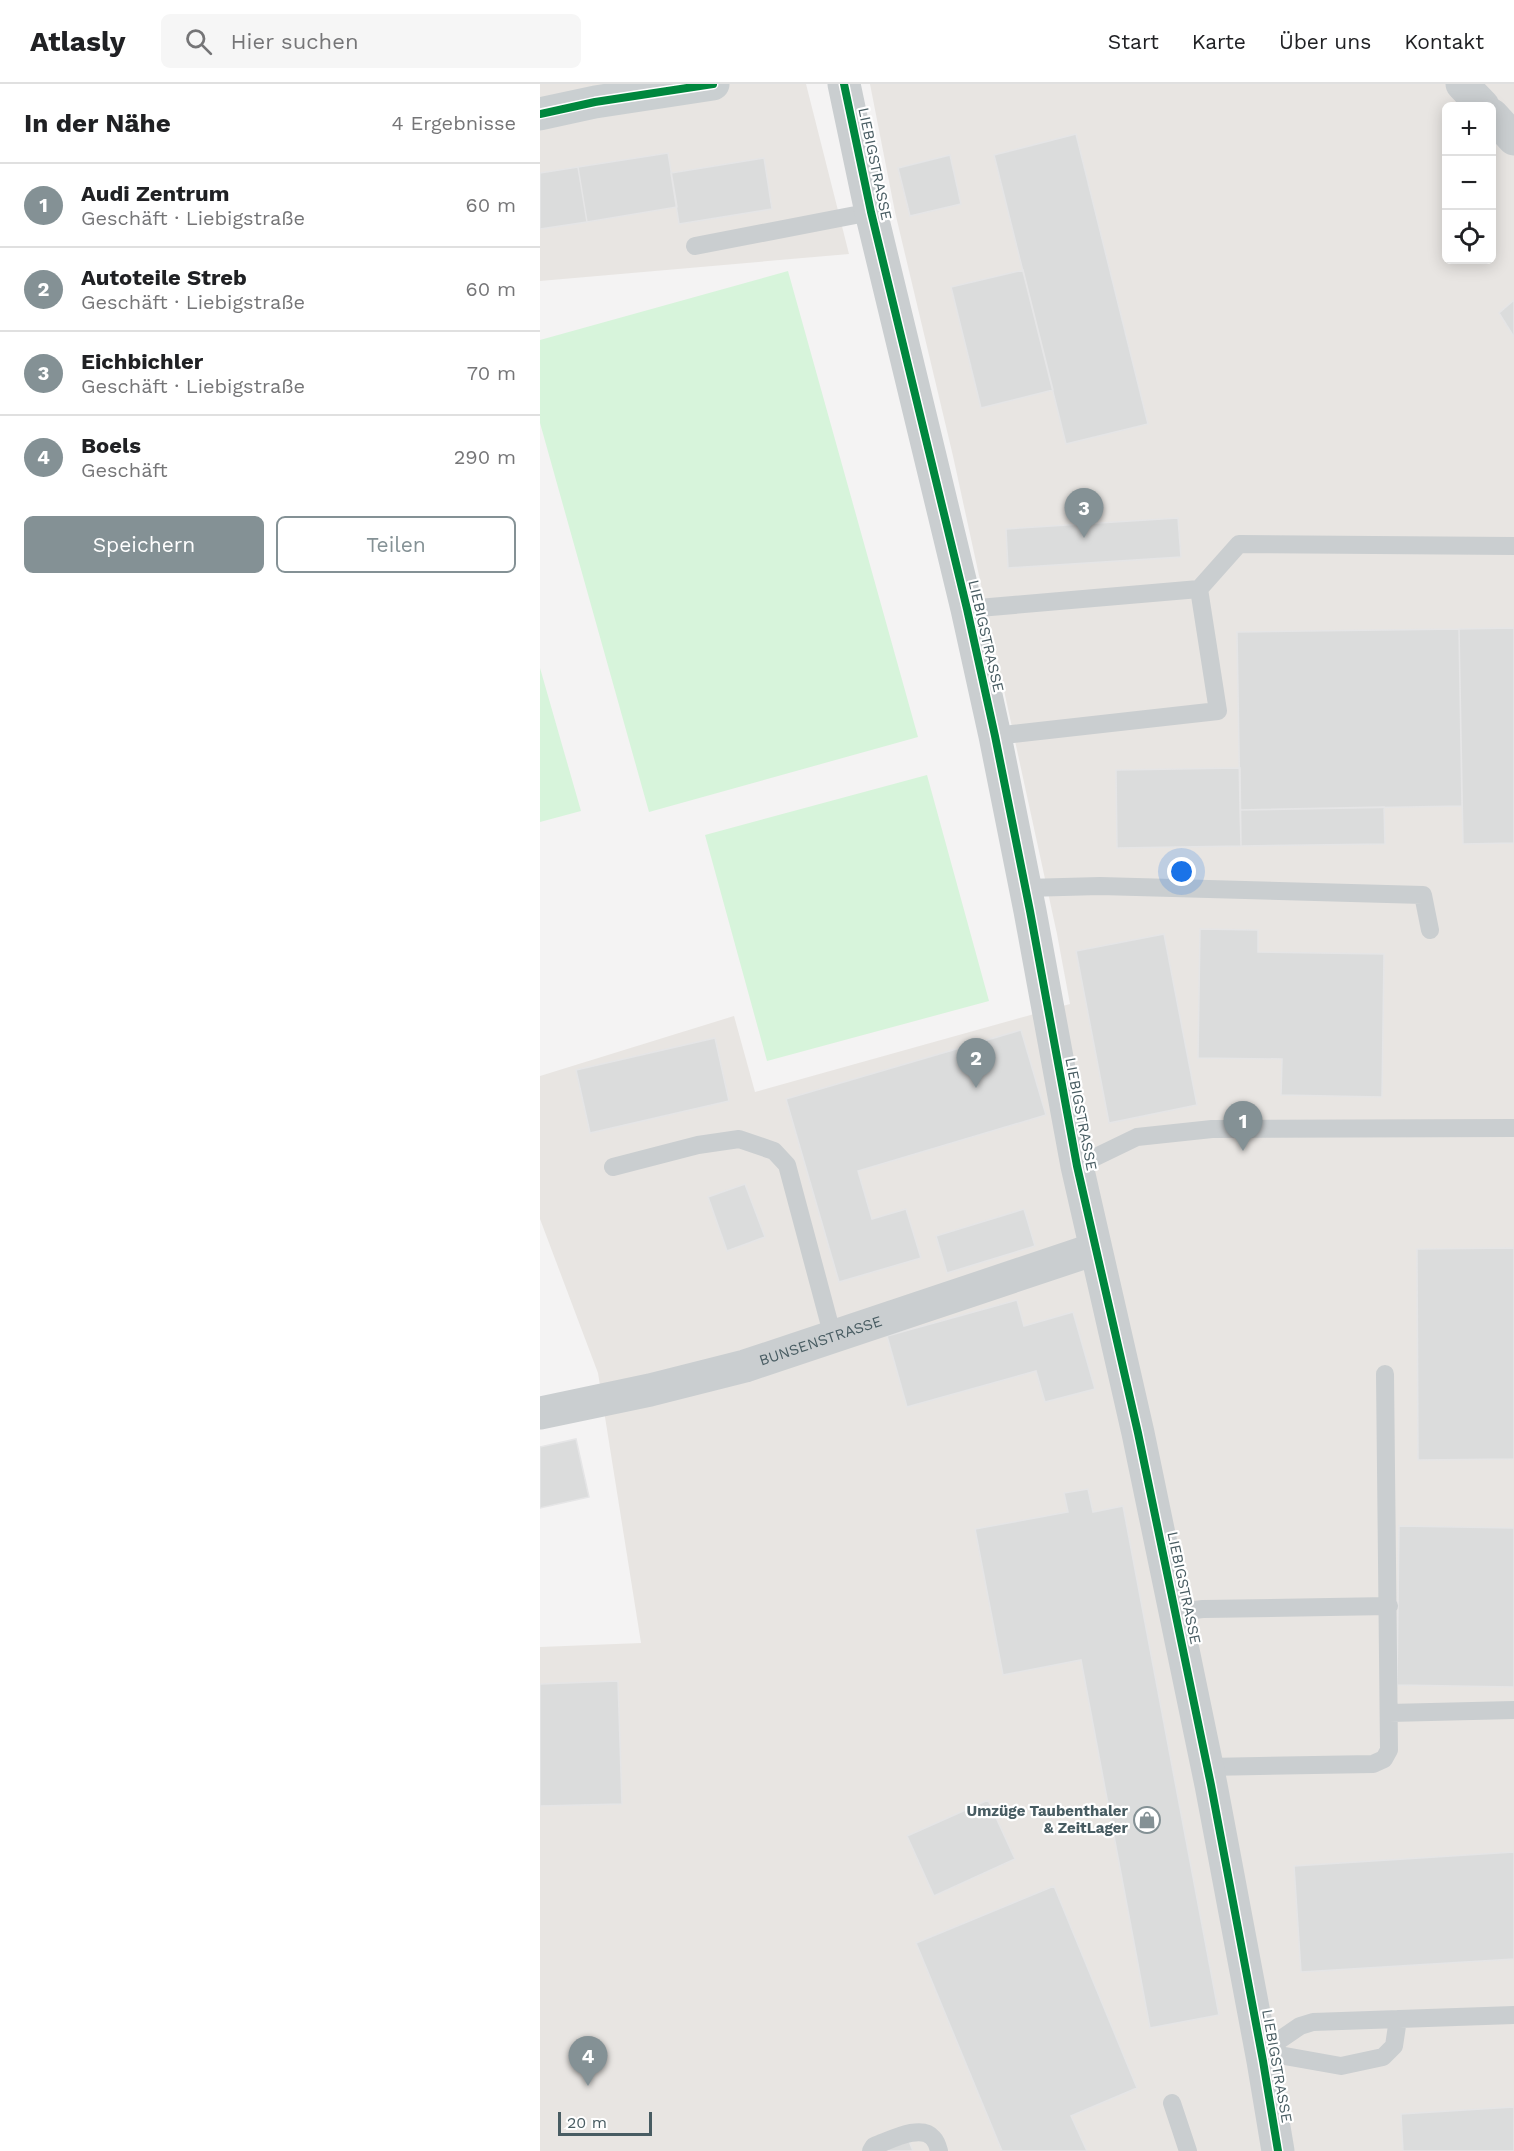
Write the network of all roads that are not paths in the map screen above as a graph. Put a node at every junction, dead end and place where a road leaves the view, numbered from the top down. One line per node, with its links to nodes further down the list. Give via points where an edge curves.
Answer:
1 (713, 84): 5 (main road)
2 (844, 84): 8 (street, LIEBIGSTRASSE)
3 (1462, 84): 4 (street)
4 (1479, 102)
5 (540, 114)
6 (1496, 120): 7 (street)
7 (1514, 139)
8 (871, 212): 9 (lane); 12 (street, LIEBIGSTRASSE)
9 (695, 246)
10 (1514, 546): 11 (lane, via 1239,544)
11 (1199, 589): 12 (lane); 13 (lane, via 1218,711)
12 (967, 609): 13 (street, LIEBIGSTRASSE)
13 (995, 736): 14 (street, LIEBIGSTRASSE)
14 (1026, 888): 15 (lane, via 1100,886 1423,895); 17 (street, LIEBIGSTRASSE)
15 (1430, 930)
16 (1514, 1128): 17 (lane, via 1212,1129 1137,1137)
17 (1077, 1166): 19 (street, LIEBIGSTRASSE)
18 (614, 1167): 20 (lane, via 739,1138 774,1151 787,1165)
19 (1095, 1249): 20 (street, BUNSENSTRASSE); 24 (street, LIEBIGSTRASSE)
20 (833, 1337): 22 (street, BUNSENSTRASSE, via 745,1366)
21 (1385, 1374): 23 (lane)
22 (540, 1413)
23 (1389, 1605): 24 (lane); 26 (lane)
24 (1175, 1612): 27 (street, LIEBIGSTRASSE)
25 (1514, 1710): 26 (lane)
26 (1389, 1713): 27 (lane, via 1389,1750 1384,1759 1373,1764)
27 (1207, 1767): 30 (street, LIEBIGSTRASSE)
28 (1514, 2015): 29 (lane)
29 (1398, 2019): 30 (lane, via 1313,2022 1300,2026); 30 (lane, via 1394,2046 1383,2057 1341,2066)
30 (1262, 2052): 35 (street, LIEBIGSTRASSE)
31 (1172, 2103): 34 (lane)
32 (872, 2151): 33 (lane, via 874,2146 915,2131 934,2138)
33 (939, 2151)
34 (1188, 2151)
35 (1278, 2151)

